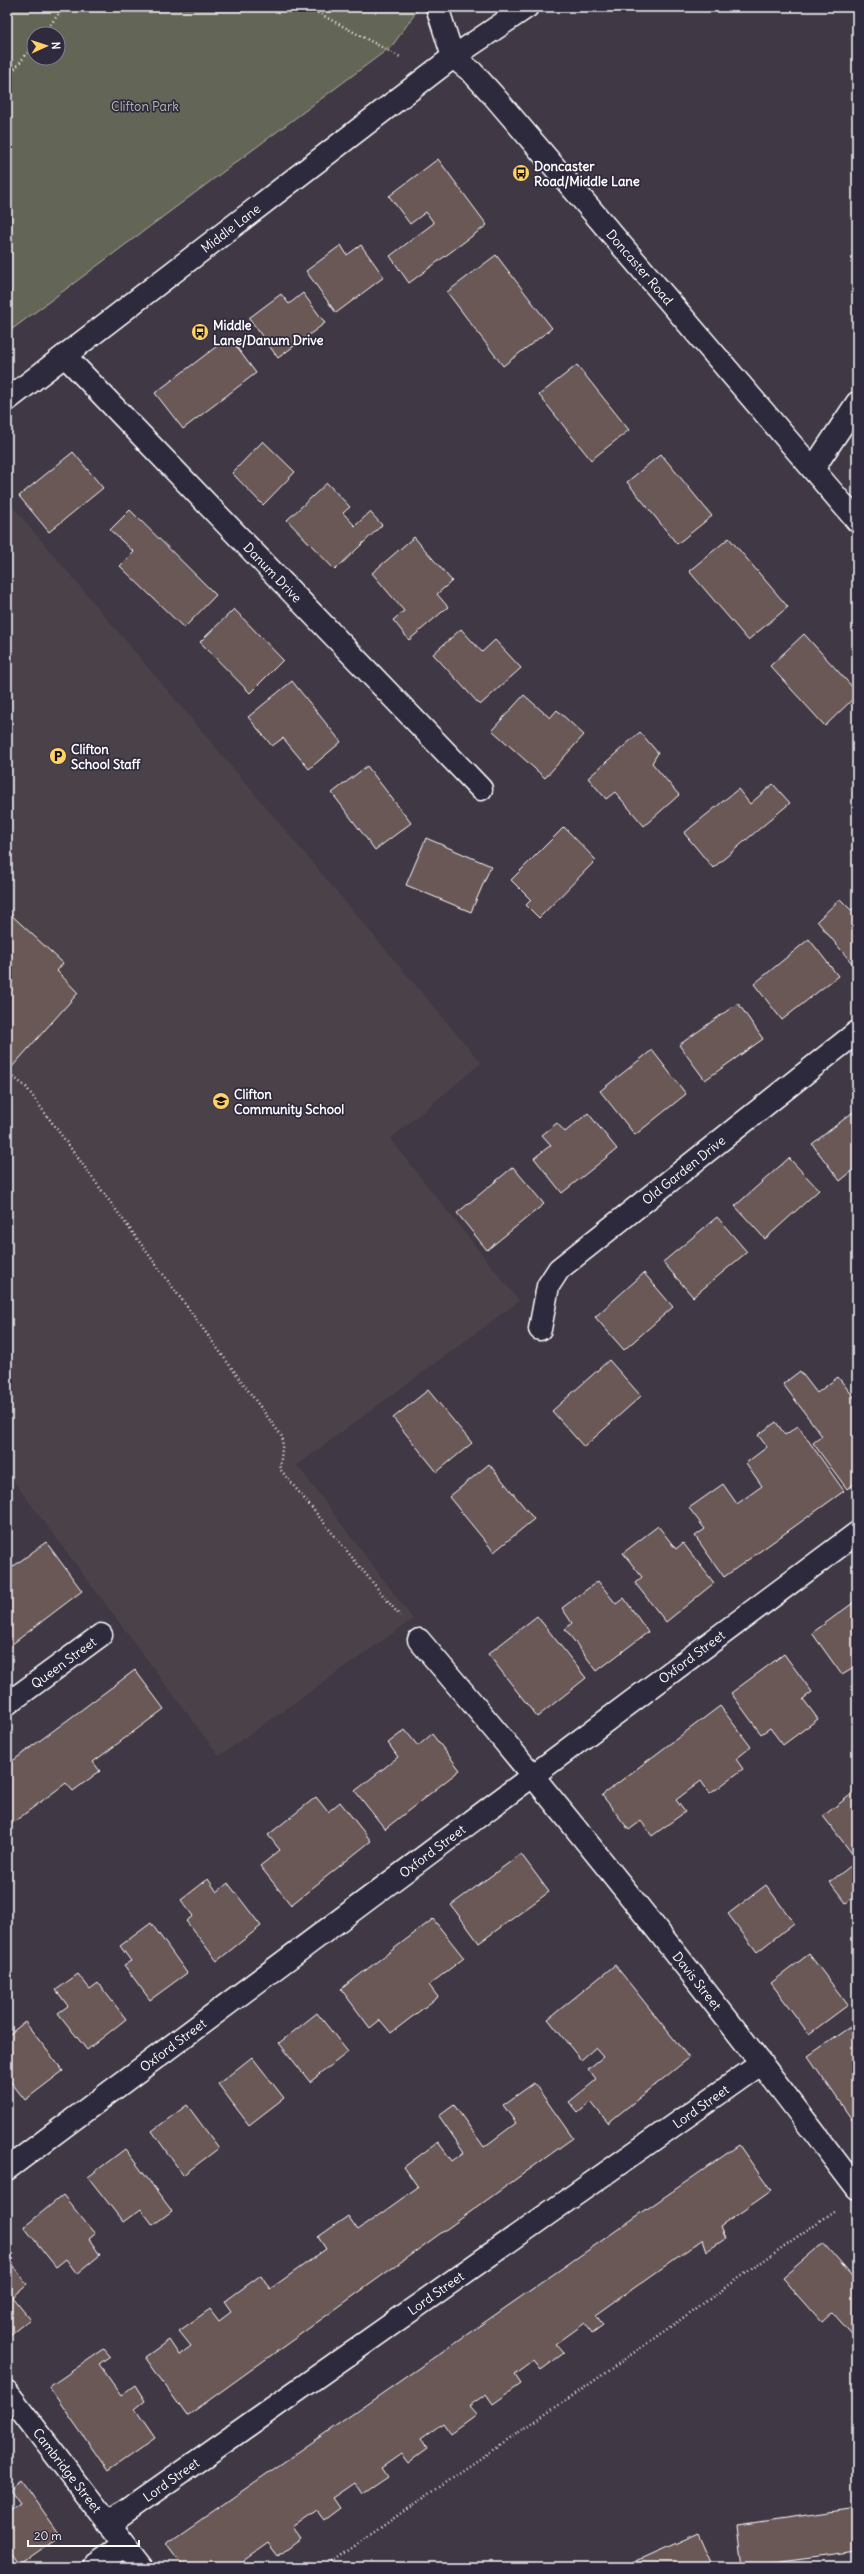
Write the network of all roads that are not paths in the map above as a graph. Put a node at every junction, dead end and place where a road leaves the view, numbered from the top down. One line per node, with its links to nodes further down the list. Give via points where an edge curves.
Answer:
1 (437, 7): 3 (street)
2 (527, 7): 3 (street, Middle Lane)
3 (453, 57): 4 (street, Middle Lane, via 433,75); 7 (street, Doncaster Road, via 472,72 493,95)
4 (65, 356): 5 (street, Middle Lane); 9 (street, Danum Drive)
5 (7, 400)
6 (857, 403): 7 (street)
7 (813, 469): 8 (street, Doncaster Road)
8 (857, 521)
9 (480, 789)
10 (857, 1032): 11 (street, Old Garden Drive, via 560,1269 548,1286)
11 (540, 1329)
12 (857, 1533): 16 (street, Oxford Street)
13 (101, 1635): 15 (street, Queen Street)
14 (419, 1640): 16 (street, Davis Street)
15 (7, 1704)
16 (534, 1774): 17 (street, Davis Street); 18 (street, Oxford Street)
17 (762, 2063): 19 (street, Davis Street); 21 (street, Lord Street)
18 (7, 2169)
19 (857, 2189)
20 (7, 2392): 21 (street, Cambridge Street)
21 (108, 2524): 22 (street, Cambridge Street)
22 (125, 2545): 23 (street); 24 (street, Cambridge Street)
23 (94, 2567)
24 (142, 2567)

